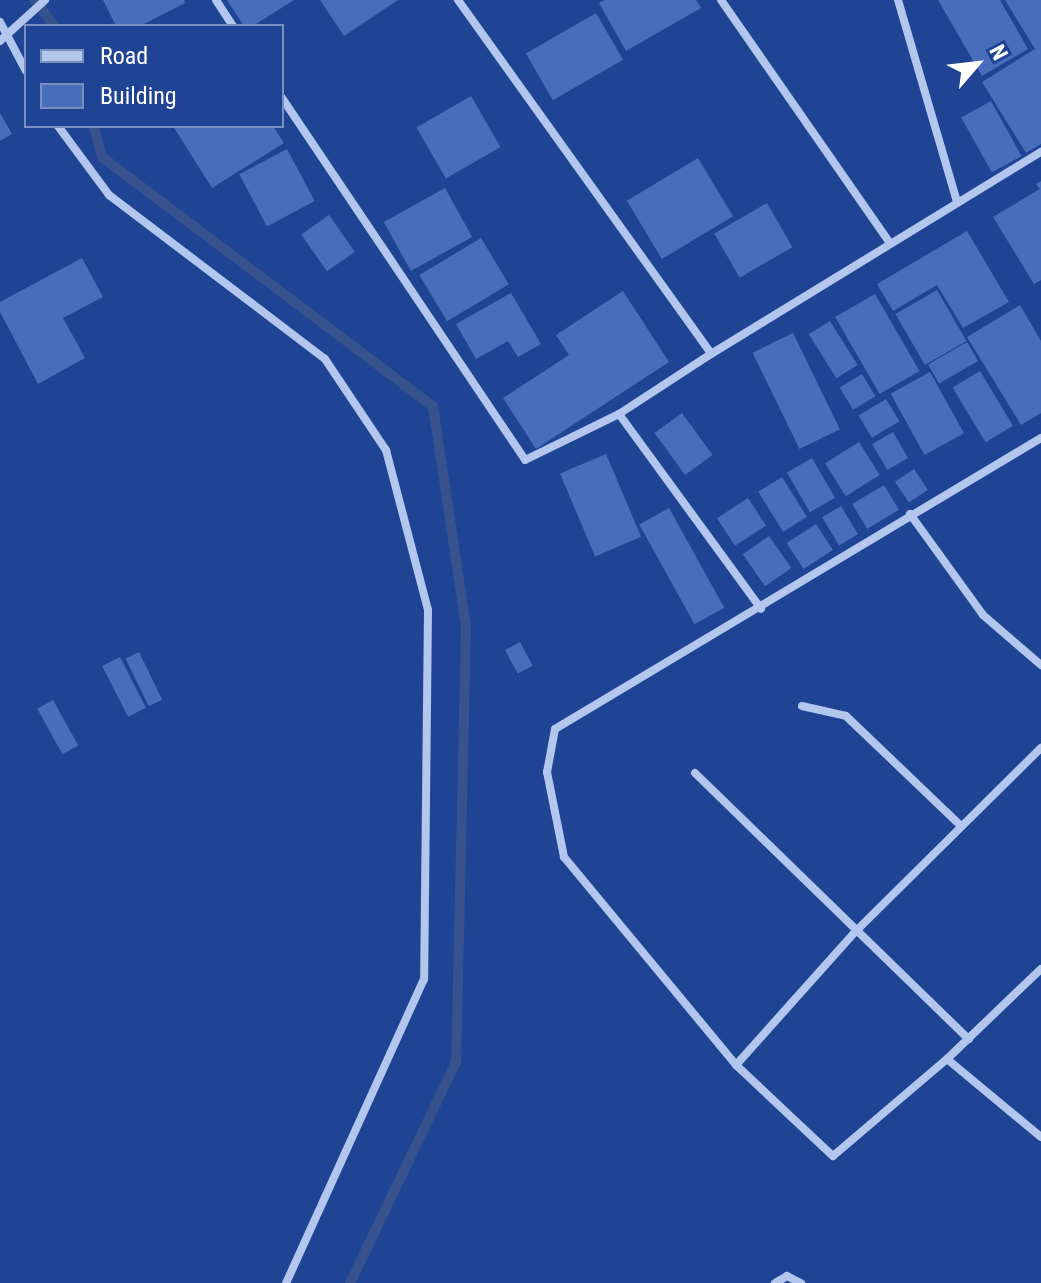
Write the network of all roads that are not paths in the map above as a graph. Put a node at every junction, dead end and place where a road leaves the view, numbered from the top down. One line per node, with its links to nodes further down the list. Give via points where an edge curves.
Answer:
1 (45, 0): 8 (street)
2 (216, 0): 7 (street)
3 (458, 0): 15 (street)
4 (721, 0): 14 (street)
5 (898, 0): 13 (street)
6 (0, 22): 8 (street)
7 (232, 24)
8 (3, 39): 9 (street)
9 (24, 68)
10 (284, 101): 16 (street, via 525,460)
11 (59, 128): 31 (street, via 109,195 325,359 386,450 428,610 424,979)
12 (1041, 152): 13 (street)
13 (957, 202): 14 (street)
14 (889, 242): 15 (street)
15 (711, 354): 16 (street)
16 (619, 414): 19 (street)
17 (1041, 438): 18 (street)
18 (910, 514): 19 (street); 20 (street, via 983,615)
19 (761, 609): 29 (street, via 555,729 547,772 564,857)
20 (1041, 665)
21 (802, 706): 24 (street, via 846,716)
22 (1041, 748): 24 (street)
23 (695, 773): 25 (street)
24 (959, 824): 25 (street)
25 (855, 932): 27 (street); 29 (street)
26 (1041, 969): 27 (street)
27 (969, 1039): 28 (street)
28 (947, 1059): 29 (street, via 833,1156); 30 (street)
29 (736, 1065)
30 (1041, 1137)
31 (286, 1283)
32 (775, 1283): 33 (street, via 787,1276)
33 (801, 1283)

